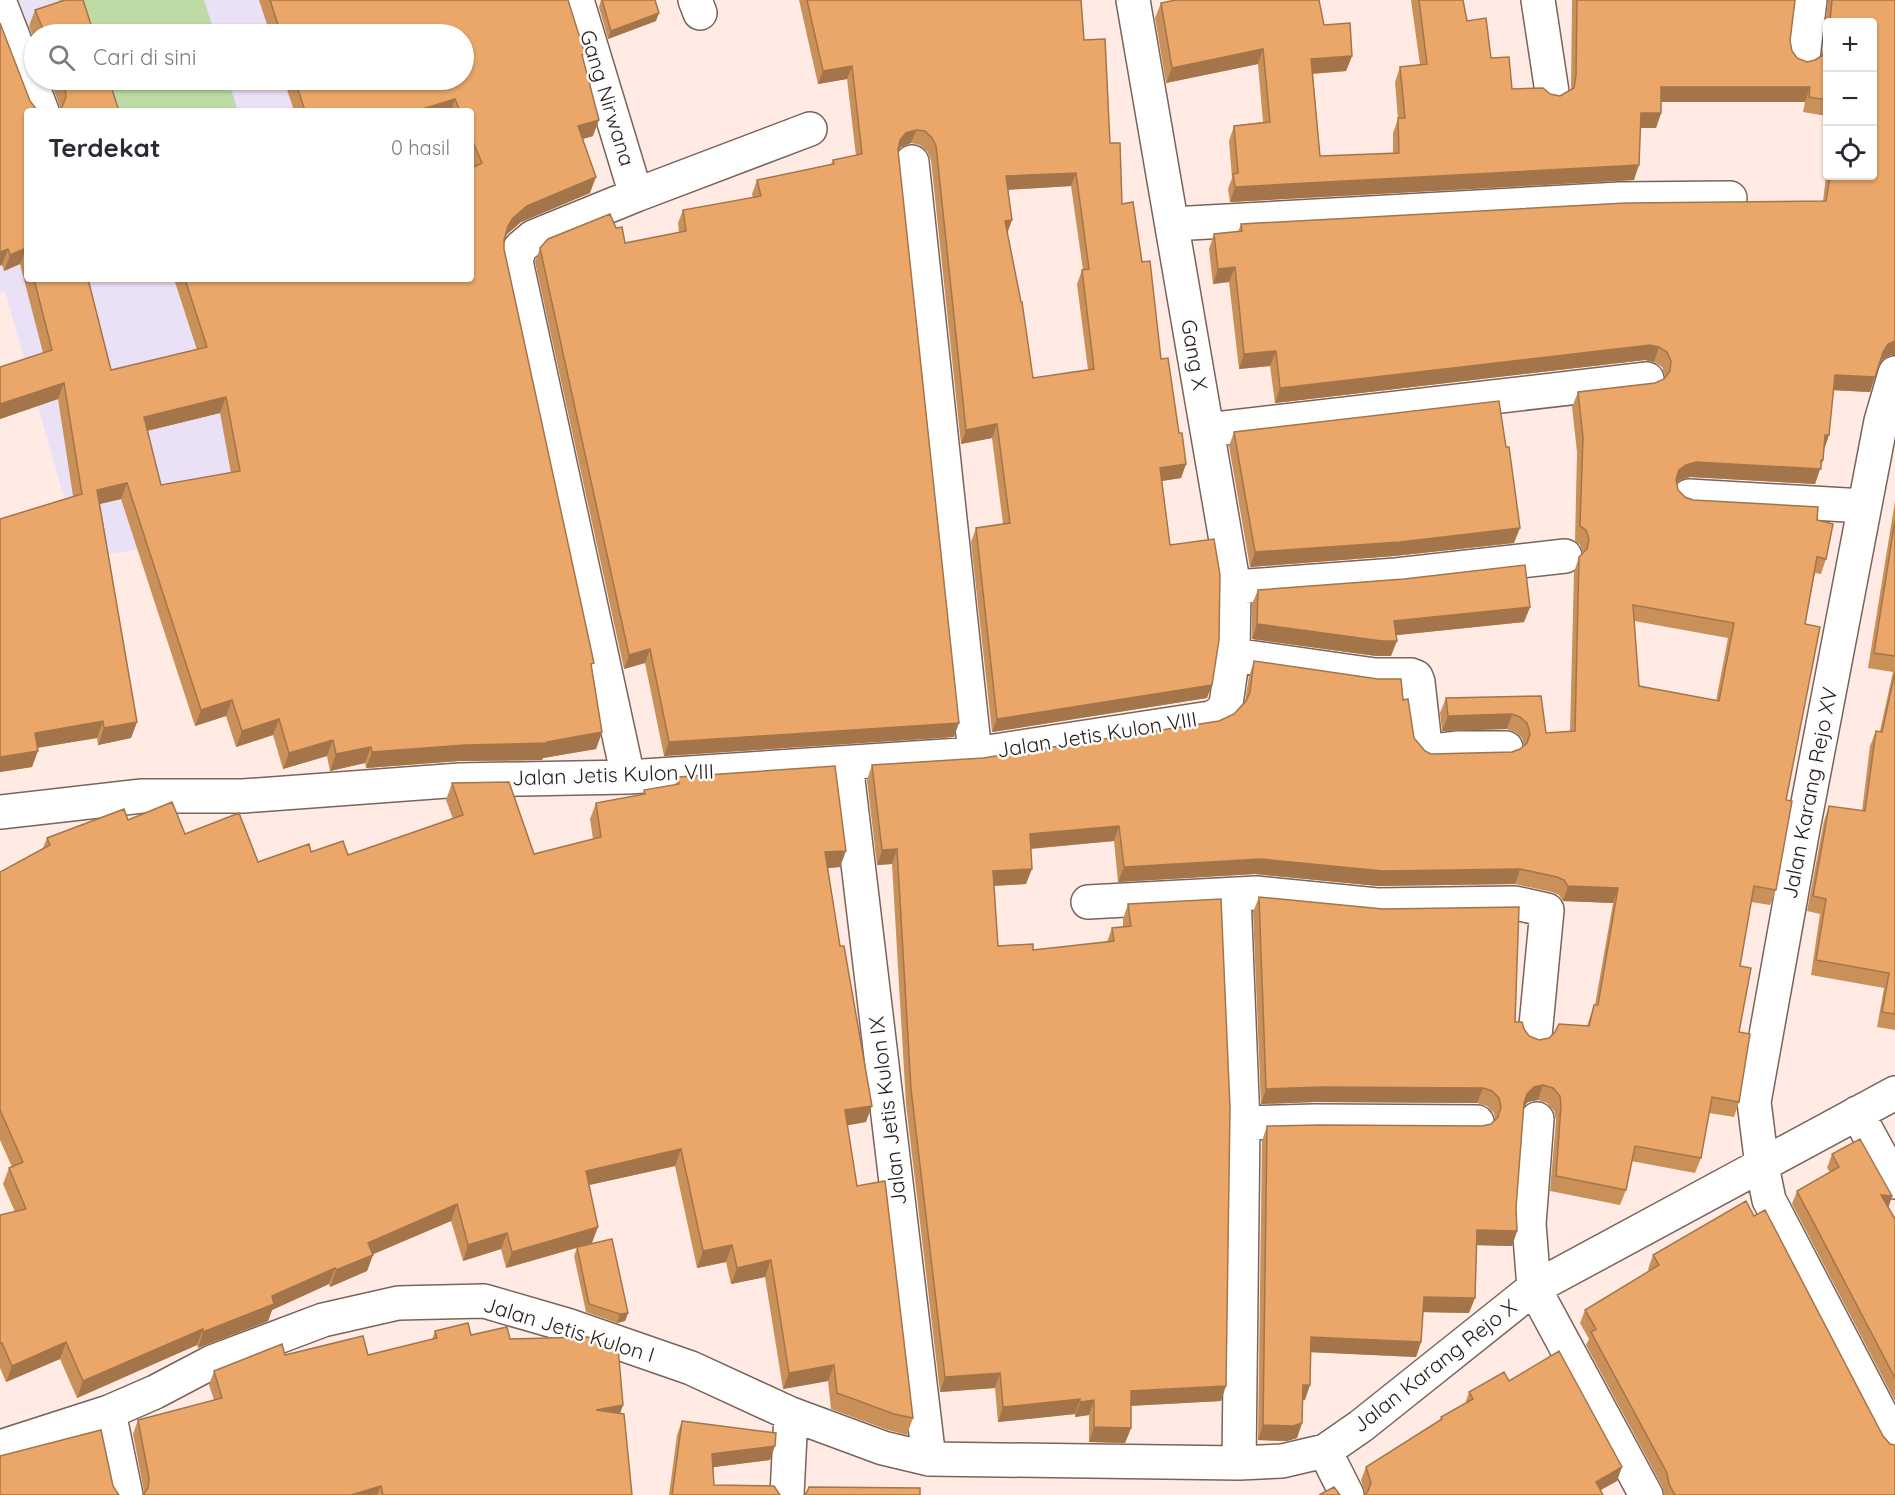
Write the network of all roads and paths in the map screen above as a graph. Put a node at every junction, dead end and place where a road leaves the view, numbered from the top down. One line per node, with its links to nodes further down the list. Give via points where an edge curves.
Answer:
1 (577, 0): 13 (street, Gang Nirwana)
2 (1133, 0): 15 (street, Gang X)
3 (1538, 0): 9 (street)
4 (1810, 0): 6 (street)
5 (0, 3): 7 (street)
6 (1803, 58)
7 (24, 65)
8 (34, 90): 10 (street)
9 (1552, 92)
10 (41, 108)
11 (810, 129): 13 (street)
12 (912, 162): 27 (street)
13 (636, 195): 29 (street, via 533,237 520,248 516,261)
14 (1731, 198): 15 (street, via 1620,199)
15 (1172, 224): 19 (street, Gang X)
16 (1895, 373): 18 (street, Jalan Karang Rejo XV)
17 (1647, 379): 19 (street)
18 (1888, 423): 21 (street, Jalan Karang Rejo XV)
19 (1207, 430): 23 (street, Gang X)
20 (1689, 496): 21 (street)
21 (1864, 506): 39 (street, Jalan Karang Rejo XV, via 1754,1102)
22 (1565, 556): 23 (street, via 1396,575)
23 (1234, 587): 24 (street, Gang X)
24 (1233, 655): 25 (street, Gang X); 26 (street, via 1376,675 1411,675 1418,682 1427,749)
25 (1223, 711): 27 (street, Jalan Jetis Kulon VIII, via 1210,718)
26 (1506, 748)
27 (975, 754): 28 (street, Jalan Jetis Kulon VIII)
28 (846, 763): 29 (street, Jalan Jetis Kulon VIII); 47 (street, Jalan Jetis Kulon IX)
29 (628, 777): 30 (street, Jalan Jetis Kulon VIII, via 460,780 243,796 141,796)
30 (0, 812)
31 (1234, 895): 32 (street); 33 (street, via 1256,893 1377,905 1515,903 1547,910); 38 (street)
32 (1088, 902)
33 (1535, 1036)
34 (1895, 1093): 35 (street, Jalan Karang Rejo X)
35 (1857, 1113): 39 (street, Jalan Karang Rejo X); 40 (street)
36 (1537, 1119): 41 (street, via 1528,1224)
37 (1477, 1122): 38 (street)
38 (1243, 1123): 48 (street)
39 (1762, 1166): 41 (street, Jalan Karang Rejo X); 44 (street, Jalan Karang Rejo XV, via 1769,1200)
40 (1895, 1182)
41 (1534, 1288): 46 (street, Jalan Karang Rejo X); 52 (street)
42 (109, 1412): 43 (street, Jalan Jetis Kulon I, via 212,1362 322,1320 398,1303 484,1301 691,1368); 45 (street, Jalan Jetis Kulon I); 49 (street)
43 (791, 1414): 47 (street, Jalan Jetis Kulon I, via 883,1448); 50 (street)
44 (1895, 1441)
45 (0, 1447)
46 (1325, 1451): 48 (street, Jalan Karang Rejo X, via 1282,1461); 51 (street)
47 (928, 1459): 48 (street, Jalan Karang Rejo X)
48 (1239, 1463)
49 (126, 1495)
50 (787, 1495)
51 (1347, 1495)
52 (1646, 1495)

